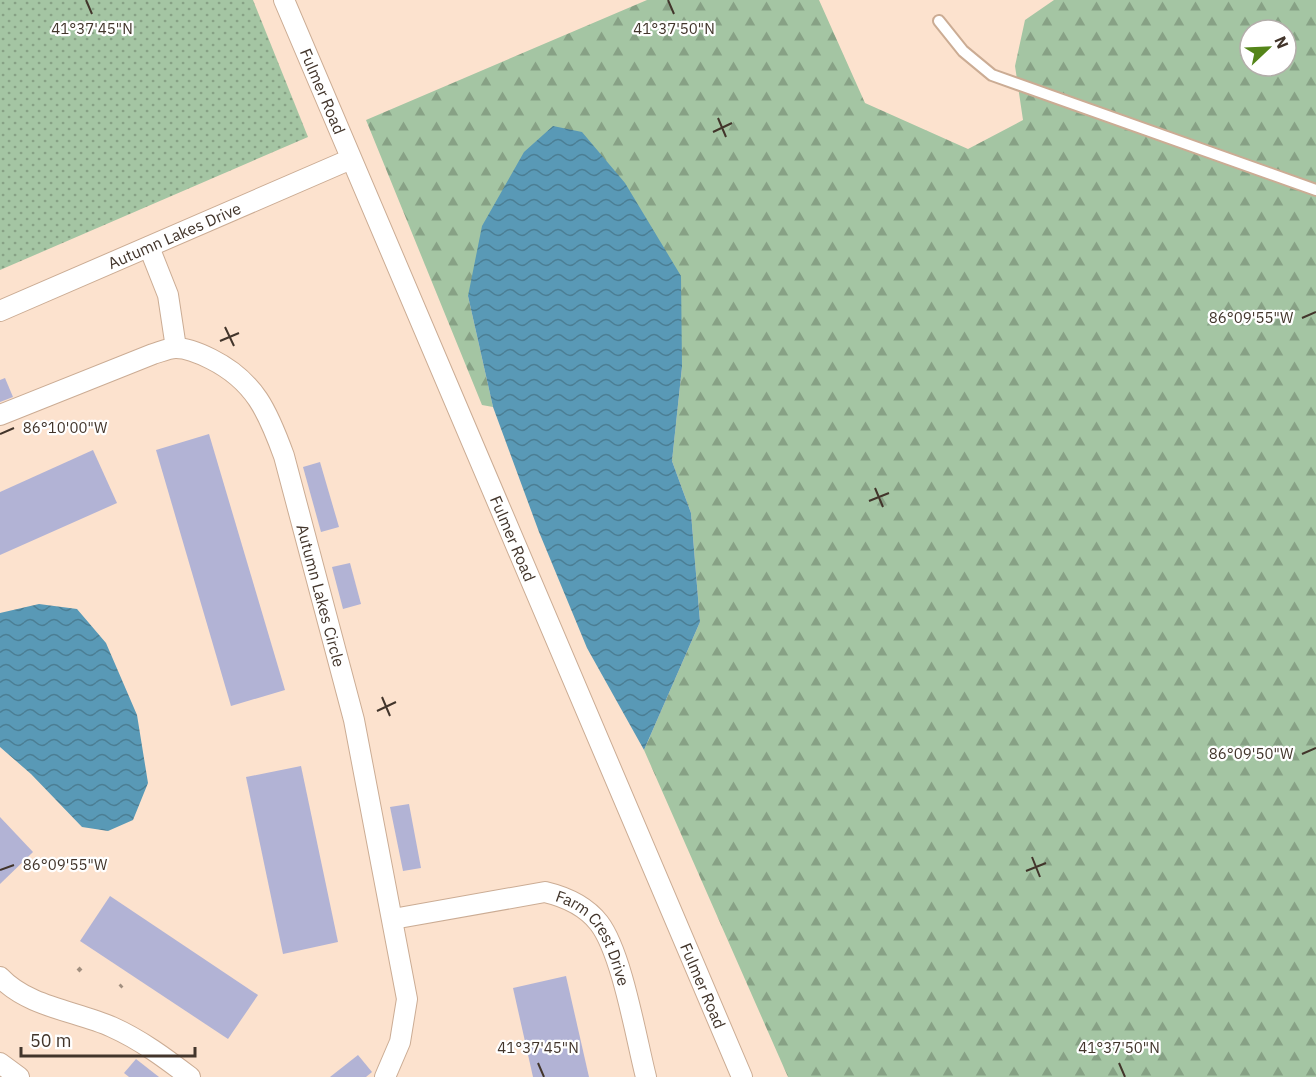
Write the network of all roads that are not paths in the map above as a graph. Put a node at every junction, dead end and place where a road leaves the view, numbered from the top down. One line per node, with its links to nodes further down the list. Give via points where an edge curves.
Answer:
1 (284, 0): 3 (street, Fulmer Road)
2 (939, 21): 4 (lane, via 963,51 992,75)
3 (351, 159): 5 (street, Autumn Lakes Drive); 16 (street, Fulmer Road)
4 (1316, 190)
5 (149, 247): 6 (street, Autumn Lakes Drive); 7 (street, via 168,295)
6 (0, 311)
7 (176, 348): 8 (street); 9 (street, Autumn Lakes Circle, via 201,354 230,368 255,393 273,424 354,720)
8 (0, 415)
9 (393, 919): 14 (street, Autumn Lakes Circle, via 407,999 400,1042); 15 (street, Farm Crest Drive, via 545,892 566,897 584,908 600,924 612,946)
10 (2, 985): 13 (street, via 115,1028)
11 (0, 1063): 12 (street)
12 (19, 1077)
13 (190, 1077)
14 (385, 1077)
15 (646, 1077)
16 (742, 1077)

